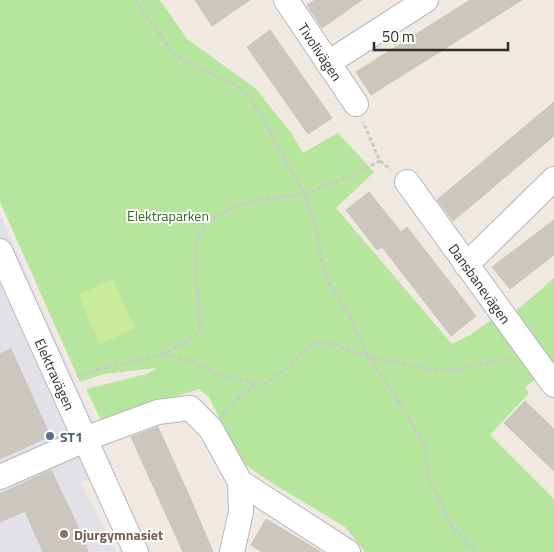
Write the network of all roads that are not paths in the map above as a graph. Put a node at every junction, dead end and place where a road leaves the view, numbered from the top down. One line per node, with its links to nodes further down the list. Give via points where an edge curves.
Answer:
1 (286, 0): 3 (street, Tivolivägen)
2 (426, 0): 3 (street)
3 (328, 63): 4 (street, Tivolivägen)
4 (356, 104)
5 (554, 179): 8 (street)
6 (407, 182): 8 (street, Dansbanevägen)
7 (0, 251): 10 (street, Elektravägen)
8 (466, 265): 9 (street, Dansbanevägen)
9 (554, 385)
10 (85, 440): 11 (street); 12 (street, via 158,412 190,408 212,429); 13 (street, Elektravägen)
11 (0, 476)
12 (240, 482): 14 (street, via 241,512); 15 (street)
13 (136, 552)
14 (232, 552)
15 (348, 552)

